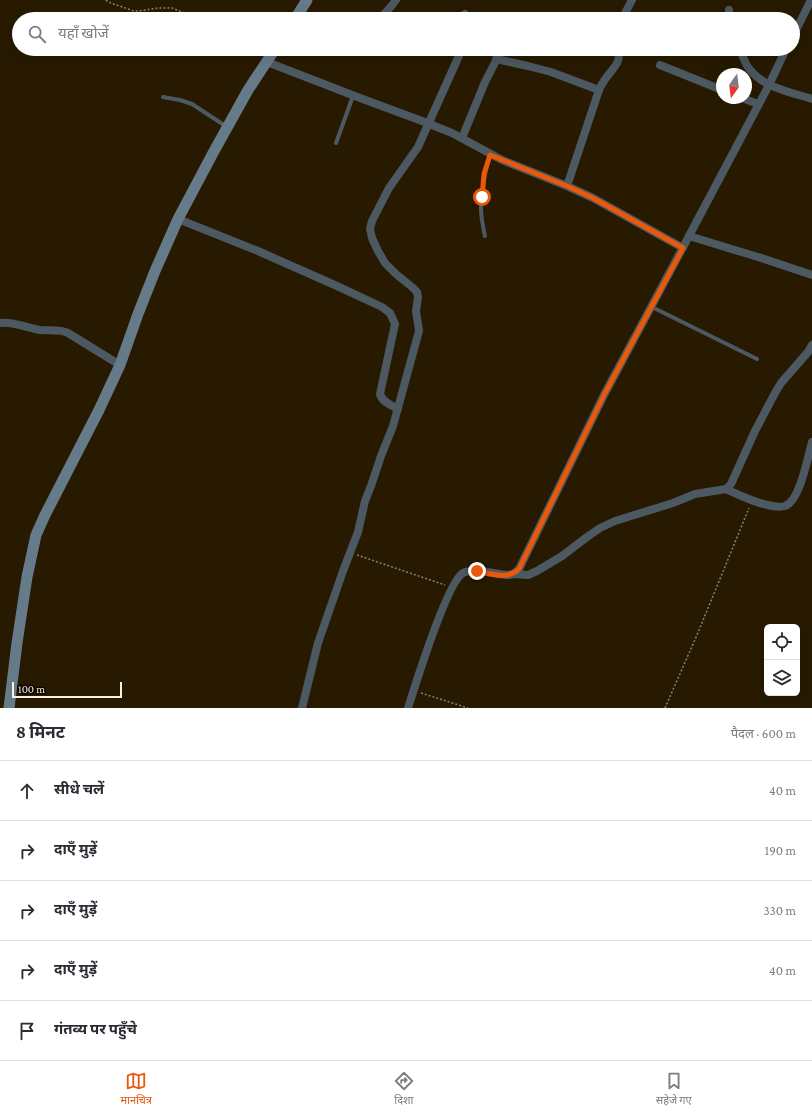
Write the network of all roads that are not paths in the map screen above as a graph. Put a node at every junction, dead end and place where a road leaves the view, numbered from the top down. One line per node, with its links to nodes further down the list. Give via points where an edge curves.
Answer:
1 (307, 0): 5 (street)
2 (396, 0): 6 (street)
3 (632, 0): 7 (street)
4 (811, 0): 8 (street)
5 (300, 12)
6 (385, 12)
7 (626, 12)
8 (800, 22)
9 (271, 56): 16 (street)
10 (459, 56): 26 (street)
11 (498, 56): 15 (street)
12 (619, 56): 20 (street)
13 (743, 56): 18 (street, via 755,76)
14 (783, 56): 18 (street)
15 (496, 59): 20 (street, via 551,72); 28 (street)
16 (267, 62): 22 (street); 27 (street)
17 (660, 65): 19 (street)
18 (769, 85): 23 (street); 25 (street)
19 (716, 88)
20 (599, 90): 31 (street)
21 (163, 96): 27 (lane, via 192,104)
22 (353, 96): 26 (street); 29 (lane)
23 (812, 99)
24 (752, 102): 25 (street)
25 (758, 104): 34 (street)
26 (429, 124): 28 (street); 42 (street, via 418,147 376,211 370,229 385,263 417,292 418,297 416,311 419,331)
27 (228, 127): 32 (street)
28 (462, 138): 30 (street)
29 (336, 143)
30 (490, 155): 31 (street); 33 (lane, via 484,174 481,208)
31 (567, 186): 35 (street)
32 (178, 219): 41 (street, via 155,271); 42 (street, via 265,254 390,312 395,324 380,394 384,401)
33 (485, 236)
34 (689, 236): 35 (street); 36 (street)
35 (683, 248): 37 (street)
36 (812, 275)
37 (652, 307): 40 (lane); 45 (street, via 601,402 525,559)
38 (0, 323): 41 (street, via 13,323 39,330 62,330)
39 (812, 345): 44 (street, via 775,393 731,484)
40 (757, 359)
41 (120, 365): 46 (street, via 36,535 27,577)
42 (398, 409): 47 (street, via 318,643)
43 (812, 442): 44 (street, via 798,489 790,503 777,506 752,501)
44 (726, 489): 45 (street, via 695,494 616,521 600,528 537,572 528,575)
45 (513, 574): 48 (street, via 469,571 459,577 452,587 437,624)
46 (9, 708)
47 (302, 708)
48 (408, 708)

